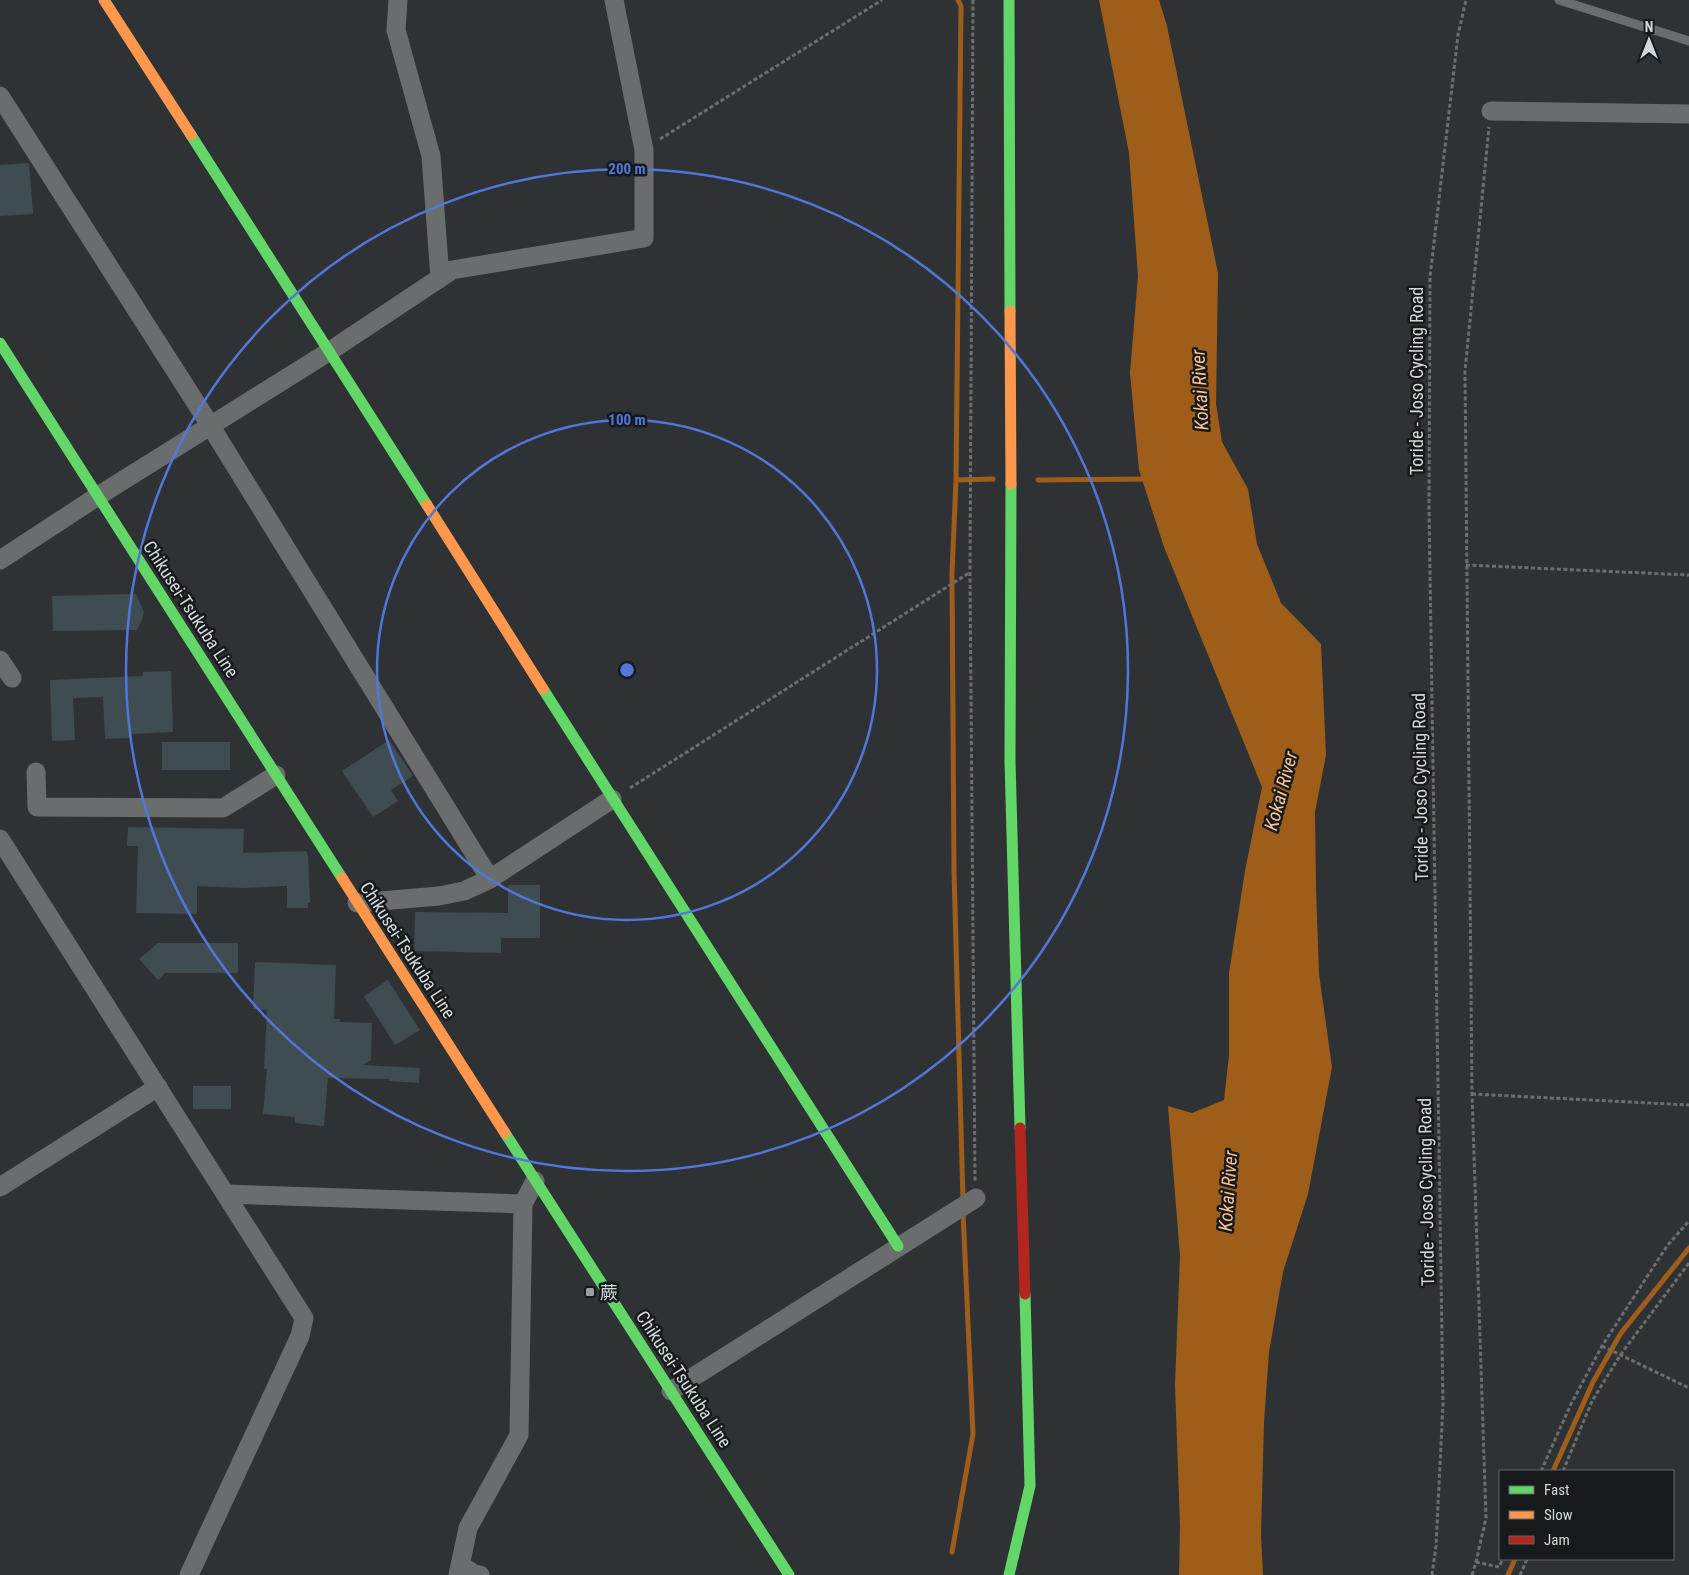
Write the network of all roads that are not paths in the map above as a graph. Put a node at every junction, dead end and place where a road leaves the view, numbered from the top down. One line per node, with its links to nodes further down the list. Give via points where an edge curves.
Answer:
1 (104, 0): 12 (street)
2 (398, 0): 10 (street, via 396,30 431,156)
3 (614, 0): 10 (street, via 644,150 644,238 452,270)
4 (1008, 0): 36 (street, via 1010,761 1030,1486)
5 (1559, 0): 6 (lane)
6 (1689, 41)
7 (0, 96): 13 (street)
8 (1491, 111): 9 (street)
9 (1689, 114)
10 (440, 278): 12 (street)
11 (0, 343): 14 (street, Chikusei-Tsukuba Line)
12 (330, 351): 13 (street); 20 (street)
13 (210, 425): 14 (street); 22 (street)
14 (98, 496): 15 (street); 19 (street, Chikusei-Tsukuba Line)
15 (0, 560)
16 (0, 660): 17 (street)
17 (12, 678)
18 (36, 772): 19 (street, via 37,807 223,808)
19 (276, 774): 23 (street, Chikusei-Tsukuba Line)
20 (612, 799): 22 (street); 30 (street)
21 (0, 839): 24 (street)
22 (490, 879): 23 (street, via 464,891 439,896)
23 (357, 902): 25 (street, Chikusei-Tsukuba Line)
24 (158, 1087): 26 (street); 27 (street)
25 (535, 1181): 29 (street); 31 (street, Chikusei-Tsukuba Line)
26 (0, 1187)
27 (226, 1194): 29 (street); 33 (street, via 304,1318 300,1336)
28 (967, 1203): 30 (street)
29 (523, 1204): 32 (street, via 518,1435 468,1528)
30 (898, 1246): 31 (street)
31 (670, 1391): 35 (street, Chikusei-Tsukuba Line)
32 (459, 1570): 34 (street)
33 (189, 1575)
34 (480, 1575)
35 (789, 1575)
36 (1009, 1575)

